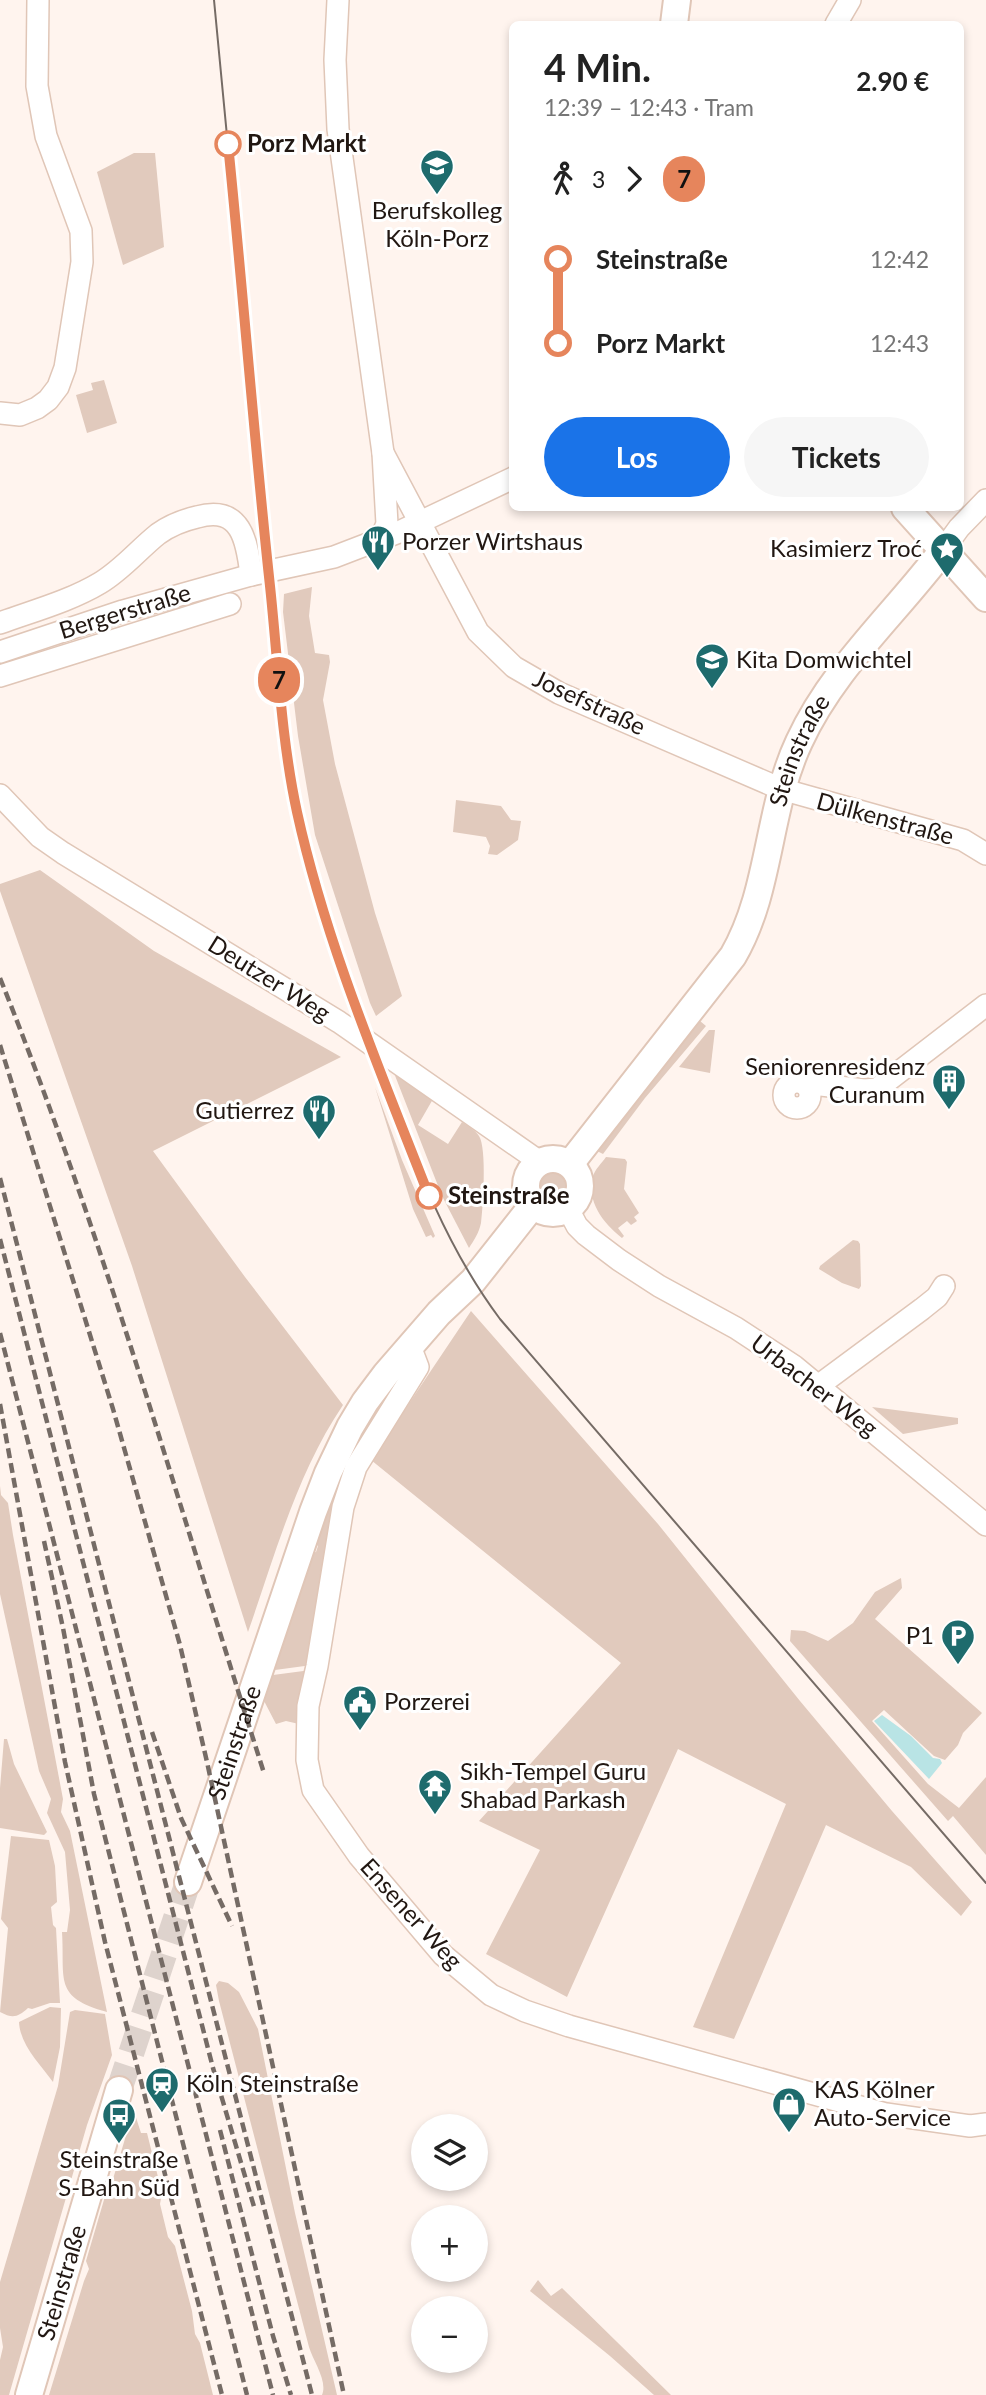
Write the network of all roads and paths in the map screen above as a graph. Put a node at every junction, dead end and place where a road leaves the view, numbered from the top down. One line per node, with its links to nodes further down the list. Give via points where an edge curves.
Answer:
1 (38, 0): 7 (street, via 37,86 46,136 81,231 82,262 58,387 37,408 20,415)
2 (338, 0): 8 (street, Josefstraße, via 338,129)
3 (677, 0): 5 (main road)
4 (850, 0): 6 (street)
5 (674, 21)
6 (838, 21)
7 (0, 413)
8 (383, 453): 12 (street, Josefstraße); 13 (street, Josefstraße, via 387,524)
9 (509, 480): 12 (street, Bergerstraße)
10 (986, 500): 14 (street, Steinstraße)
11 (908, 511): 14 (main road)
12 (421, 523): 13 (street, Bergerstraße); 21 (street, Josefstraße, via 478,632 514,667 559,693)
13 (380, 540): 15 (street, Bergerstraße, via 328,559)
14 (943, 550): 16 (main road); 21 (main road, Steinstraße, via 822,698)
15 (251, 575): 18 (street, Bergerstraße, via 245,539 236,523 210,513 161,532 101,583); 19 (street, Bergerstraße)
16 (986, 598)
17 (230, 604): 20 (street, Bergerstraße)
18 (0, 623)
19 (0, 652)
20 (0, 676)
21 (780, 789): 23 (street, Dülkenstraße, via 963,840); 27 (main road, Steinstraße, via 768,852 744,936 733,956)
22 (0, 795): 26 (street, Deutzer Weg, via 40,837 63,853 339,1022)
23 (986, 855)
24 (986, 1004): 25 (street, via 877,1089)
25 (804, 1083)
26 (540, 1163): 27 (main road, via 551,1159); 28 (main road, via 529,1174)
27 (570, 1164): 29 (main road, via 581,1187)
28 (530, 1196): 29 (main road, via 550,1214); 31 (main road, Steinstraße, via 457,1281 439,1313)
29 (568, 1209): 32 (street, Urbacher Weg, via 577,1226 619,1260 745,1333)
30 (944, 1286): 32 (street, via 922,1309)
31 (410, 1346): 34 (main road, Steinstraße, via 365,1402 328,1473); 36 (street, Ensener Weg, via 418,1367 356,1467 344,1507 308,1706 307,1760 313,1790 359,1856 443,1955 491,1995 525,2011 886,2115)
32 (818, 1386): 33 (street, Urbacher Weg)
33 (986, 1525)
34 (188, 1882)
35 (119, 2090): 37 (main road, Steinstraße)
36 (986, 2124)
37 (29, 2395)

